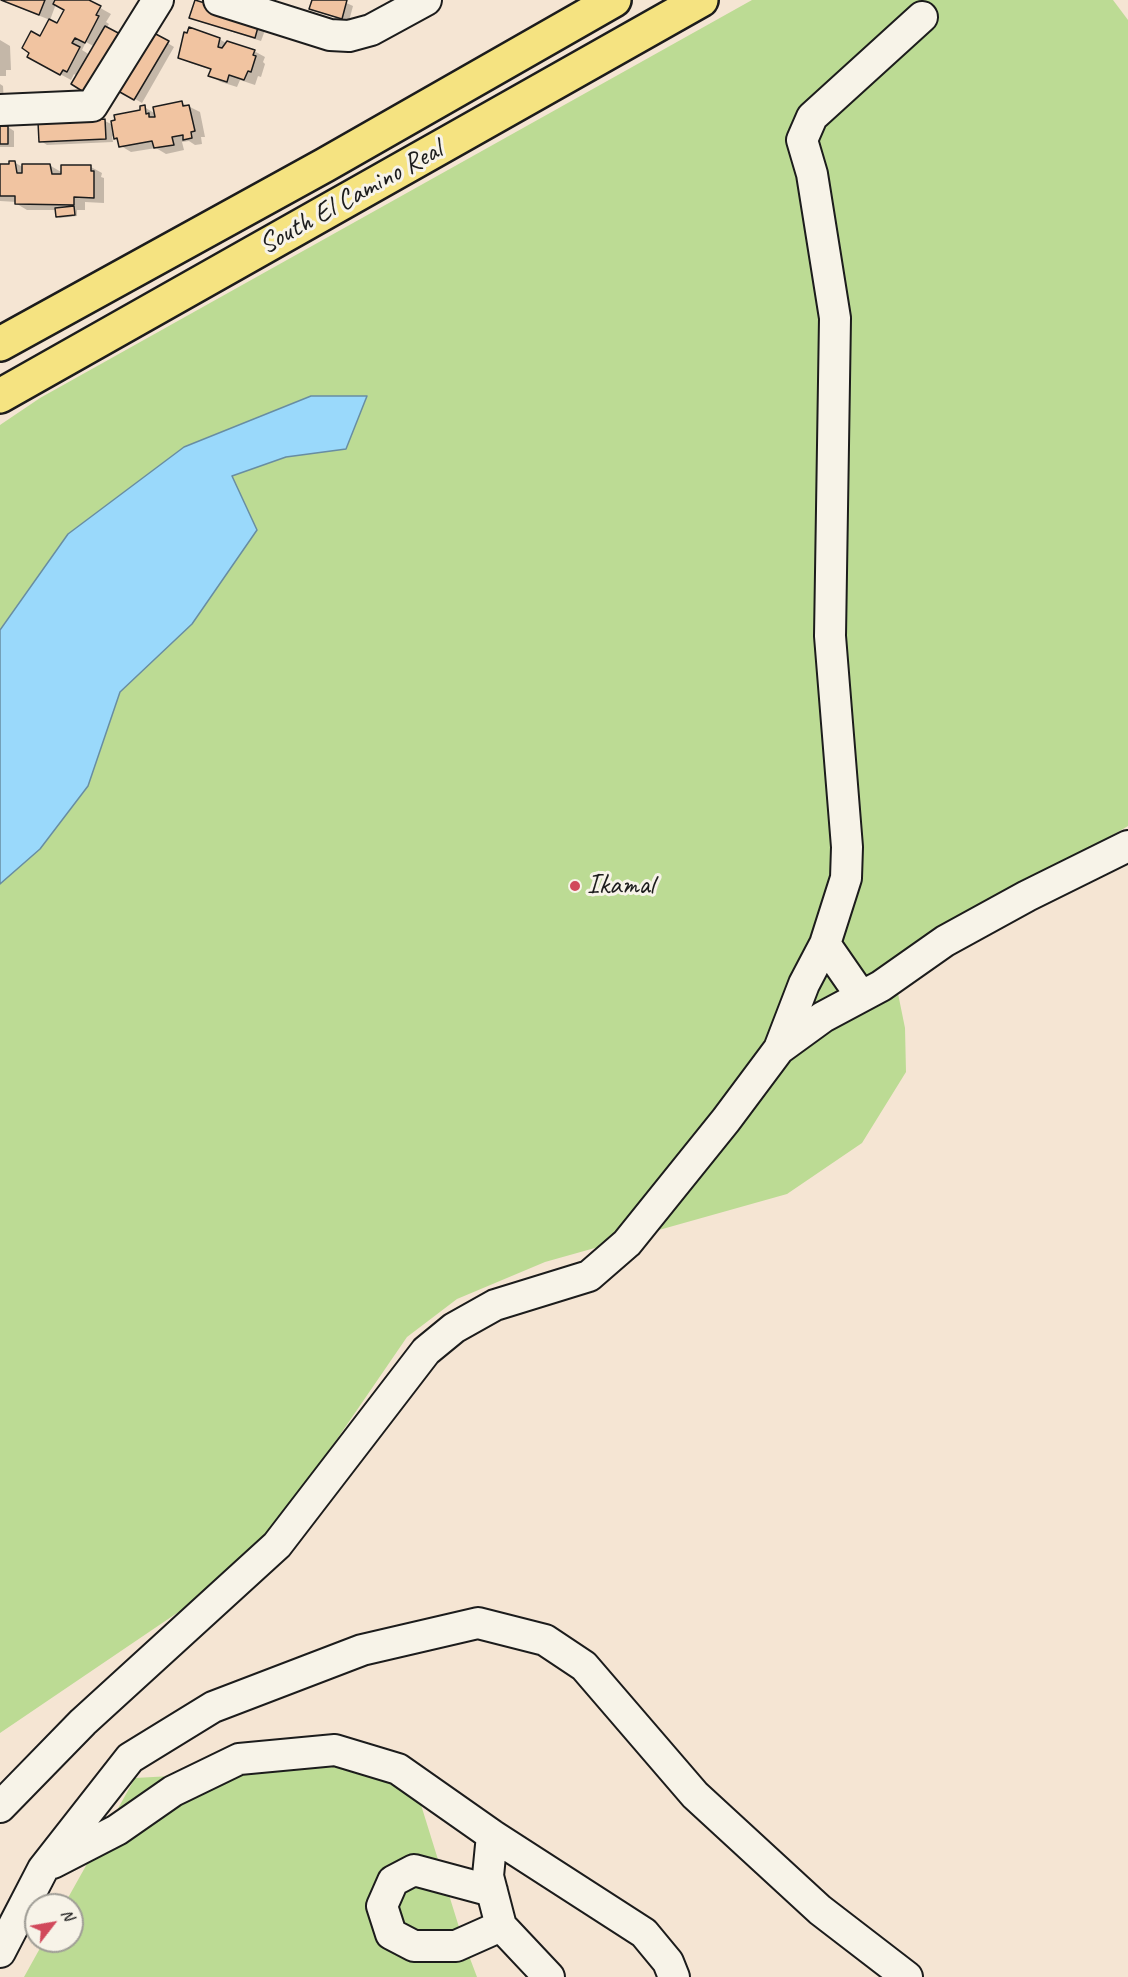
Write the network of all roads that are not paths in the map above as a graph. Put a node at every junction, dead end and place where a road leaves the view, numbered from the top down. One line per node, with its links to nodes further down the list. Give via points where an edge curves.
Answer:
1 (158, 0): 7 (lane, via 92,106)
2 (219, 0): 3 (lane, via 330,35 349,36 371,30)
3 (426, 0)
4 (615, 0): 8 (main road, South El Camino Real)
5 (701, 0): 9 (main road, South El Camino Real)
6 (922, 17): 11 (lane, via 812,117 802,140 812,174 835,318 830,636 848,847 846,878)
7 (0, 110)
8 (0, 344)
9 (0, 396)
10 (1128, 846): 12 (lane, via 945,941)
11 (825, 944): 12 (lane); 13 (lane, via 804,984)
12 (861, 996): 13 (lane, via 823,1017)
13 (779, 1050): 14 (lane, via 627,1243 589,1276 495,1305 454,1328 426,1351 277,1545 83,1722)
14 (0, 1807)
15 (492, 1835): 16 (lane, via 398,1769 335,1750 286,1753 239,1758 173,1791 117,1830); 17 (lane, via 488,1876); 21 (lane, via 644,1933 668,1962)
16 (43, 1869): 19 (lane); 22 (lane, via 129,1758 213,1707 362,1650 478,1623 545,1640 584,1666 695,1795 820,1910)
17 (492, 1891): 18 (lane); 18 (lane, via 414,1870 393,1881 382,1906 391,1934 414,1946 456,1946)
18 (501, 1926): 20 (lane)
19 (0, 1952)
20 (549, 1977)
21 (674, 1977)
22 (907, 1977)

